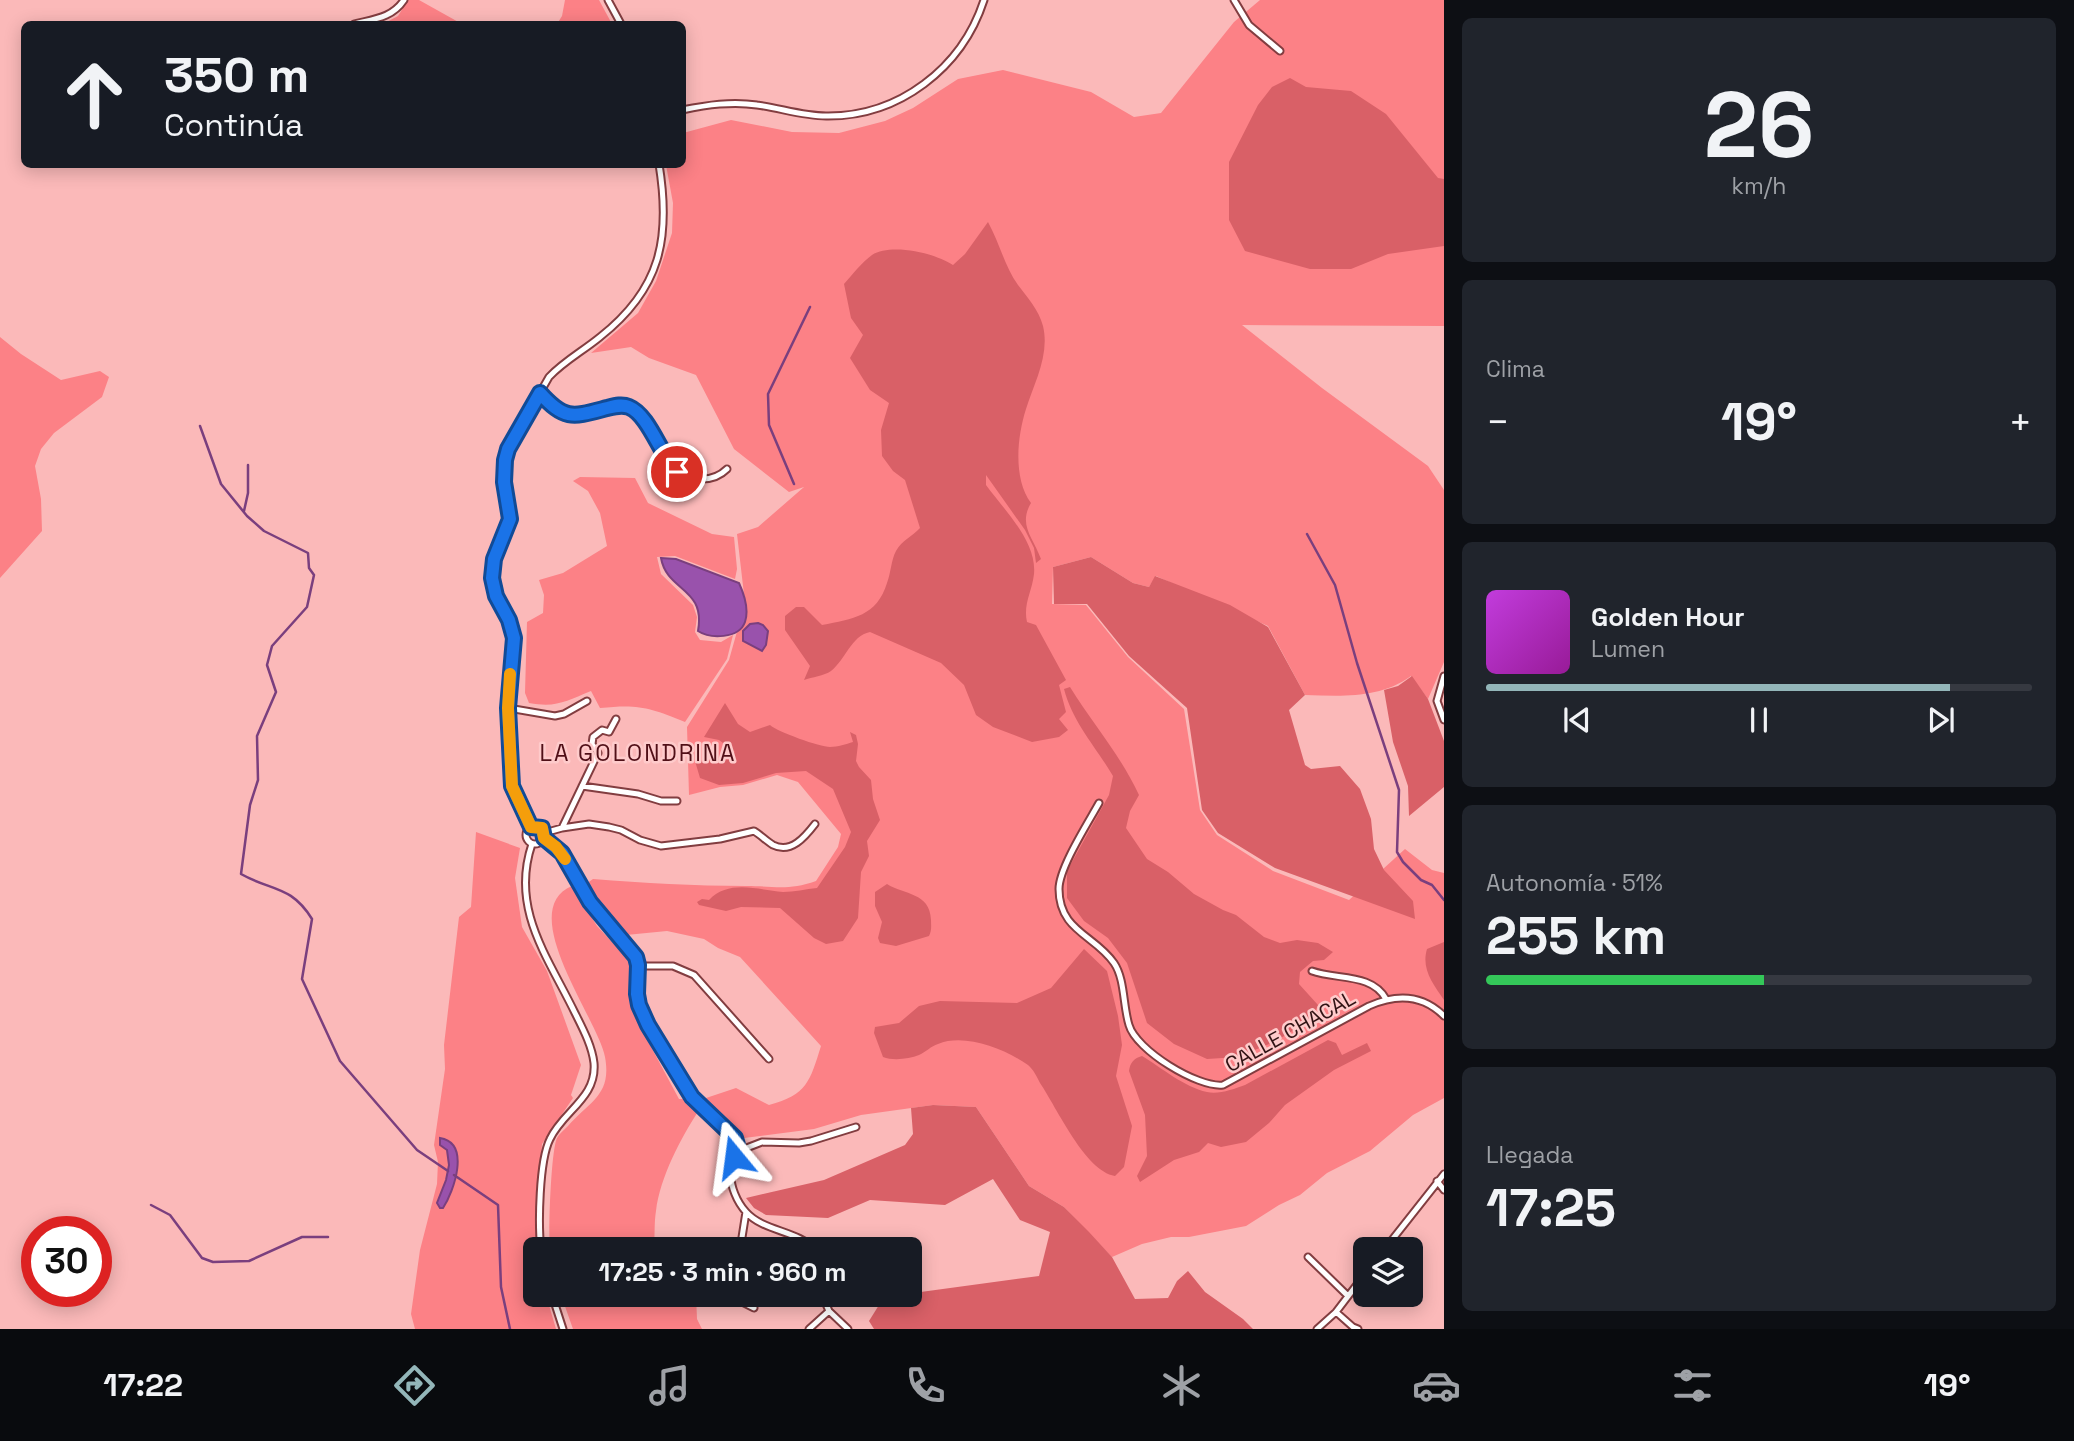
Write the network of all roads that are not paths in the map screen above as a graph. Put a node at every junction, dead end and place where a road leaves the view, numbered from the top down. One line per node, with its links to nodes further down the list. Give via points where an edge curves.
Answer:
1 (404, 0): 5 (street, via 389,15)
2 (608, 0): 6 (street)
3 (985, 0): 8 (street, via 966,42 944,67 920,88 880,108 828,116 734,103)
4 (1234, 0): 7 (street, via 1249,25)
5 (366, 21)
6 (619, 21)
7 (1280, 51)
8 (686, 109)
9 (659, 168): 10 (street, via 665,220 658,260 638,300 601,337 557,369)
10 (540, 393): 11 (street, via 567,415 621,405 636,411 671,466 686,477 707,479); 14 (street, via 508,449 504,482 510,519 494,559 493,586 514,638)
11 (727, 469)
12 (1444, 676): 16 (street, via 1437,701)
13 (587, 701): 14 (street, via 555,716)
14 (508, 708): 21 (street, via 512,786)
15 (617, 719): 17 (street, via 609,732 602,730 593,737 598,753)
16 (1444, 720)
17 (582, 786): 18 (street); 22 (street)
18 (677, 801)
19 (1099, 803): 27 (street, CALLE CHACAL, via 1064,868 1060,900 1072,926 1115,963 1132,1034 1149,1052 1199,1082 1223,1085)
20 (815, 824): 22 (street, via 799,842 783,848 754,831 661,846 609,827)
21 (531, 827): 23 (street, via 539,827); 24 (street, via 526,834)
22 (562, 828): 23 (street)
23 (544, 836): 24 (street, via 541,843); 25 (street, via 562,853 590,902)
24 (532, 844): 36 (street, via 525,881 527,910 584,1031 594,1066 588,1092 554,1131 547,1148)
25 (638, 965): 29 (street, via 673,966 694,975); 31 (street, via 637,994 648,1025 692,1097 731,1132)
26 (1312, 971): 27 (street, via 1372,983)
27 (1386, 999): 28 (street, CALLE CHACAL, via 1409,997 1430,1004)
28 (1444, 1016)
29 (769, 1059)
30 (856, 1127): 31 (street, via 811,1141 762,1142)
31 (736, 1152): 35 (street, via 732,1183)
32 (1444, 1174): 33 (street)
33 (1437, 1181): 34 (street); 39 (street)
34 (1444, 1190)
35 (746, 1212): 37 (street); 38 (street)
36 (541, 1237)
37 (742, 1237)
38 (795, 1237)
39 (1394, 1237)
40 (1308, 1257): 42 (street)
41 (1353, 1290): 42 (street)
42 (1348, 1296): 46 (street)
43 (556, 1307): 47 (street)
44 (827, 1307): 45 (street)
45 (829, 1311): 48 (street); 49 (street)
46 (1336, 1312): 50 (street); 51 (street)
47 (563, 1329)
48 (809, 1329)
49 (848, 1329)
50 (1317, 1329)
51 (1358, 1329)

